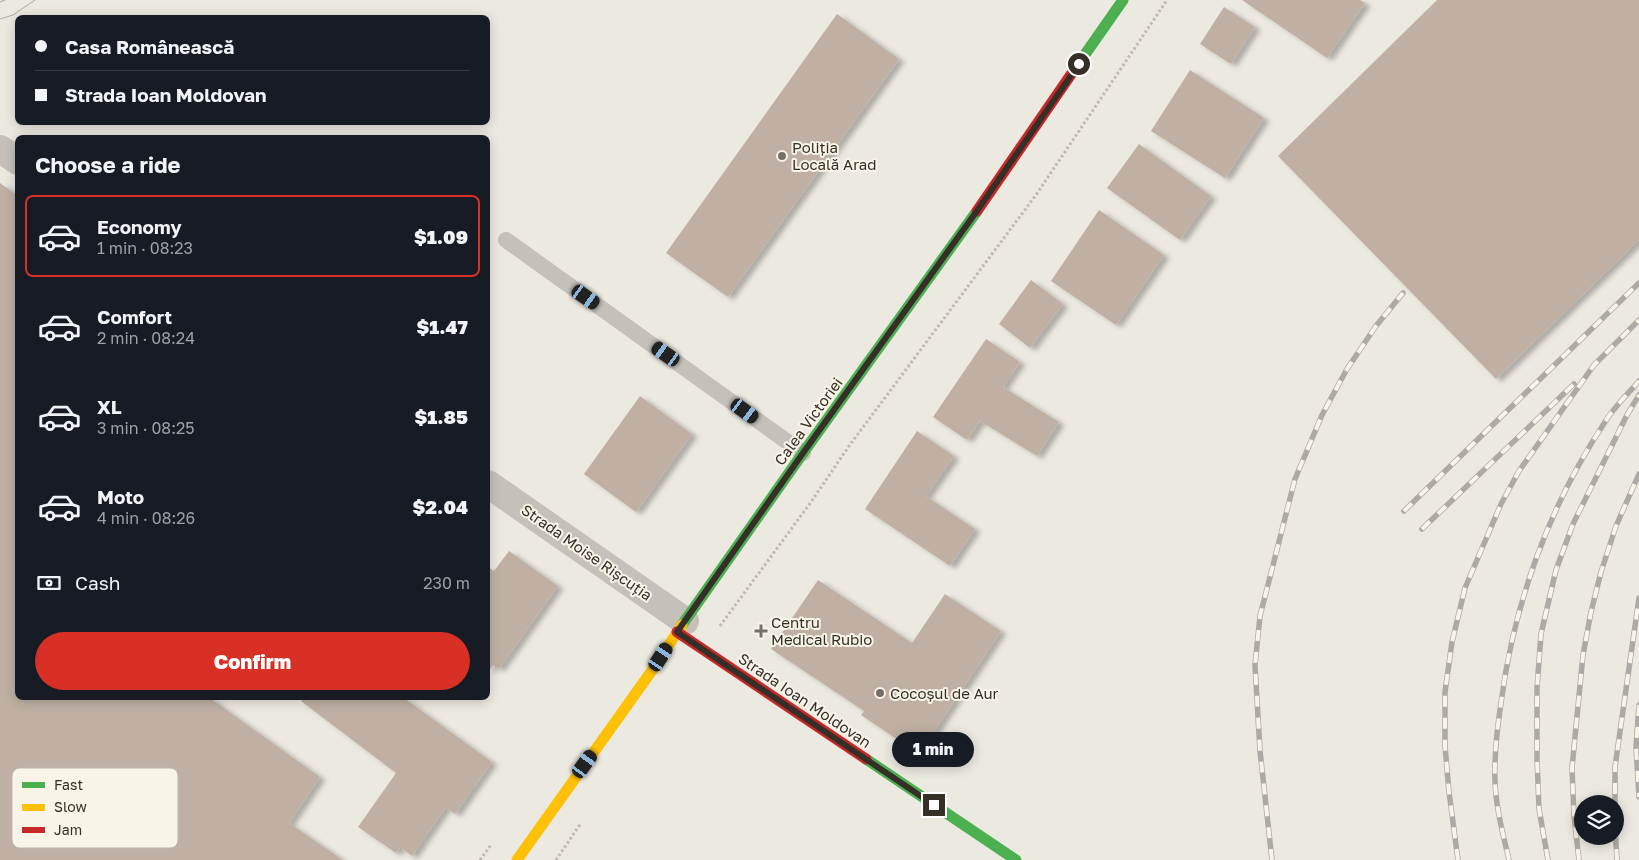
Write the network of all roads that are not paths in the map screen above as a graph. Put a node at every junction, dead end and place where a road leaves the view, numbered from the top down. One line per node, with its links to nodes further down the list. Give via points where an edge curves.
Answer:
1 (1123, 0): 5 (main road, Calea Victoriei)
2 (0, 149): 3 (street)
3 (15, 159)
4 (506, 240): 5 (lane)
5 (803, 453): 7 (main road, Calea Victoriei)
6 (490, 485): 7 (street, Strada Moise Rișcuția)
7 (681, 627): 8 (main road, Calea Victoriei); 9 (main road, Strada Ioan Moldovan, via 703,650)
8 (517, 860)
9 (1016, 860)

